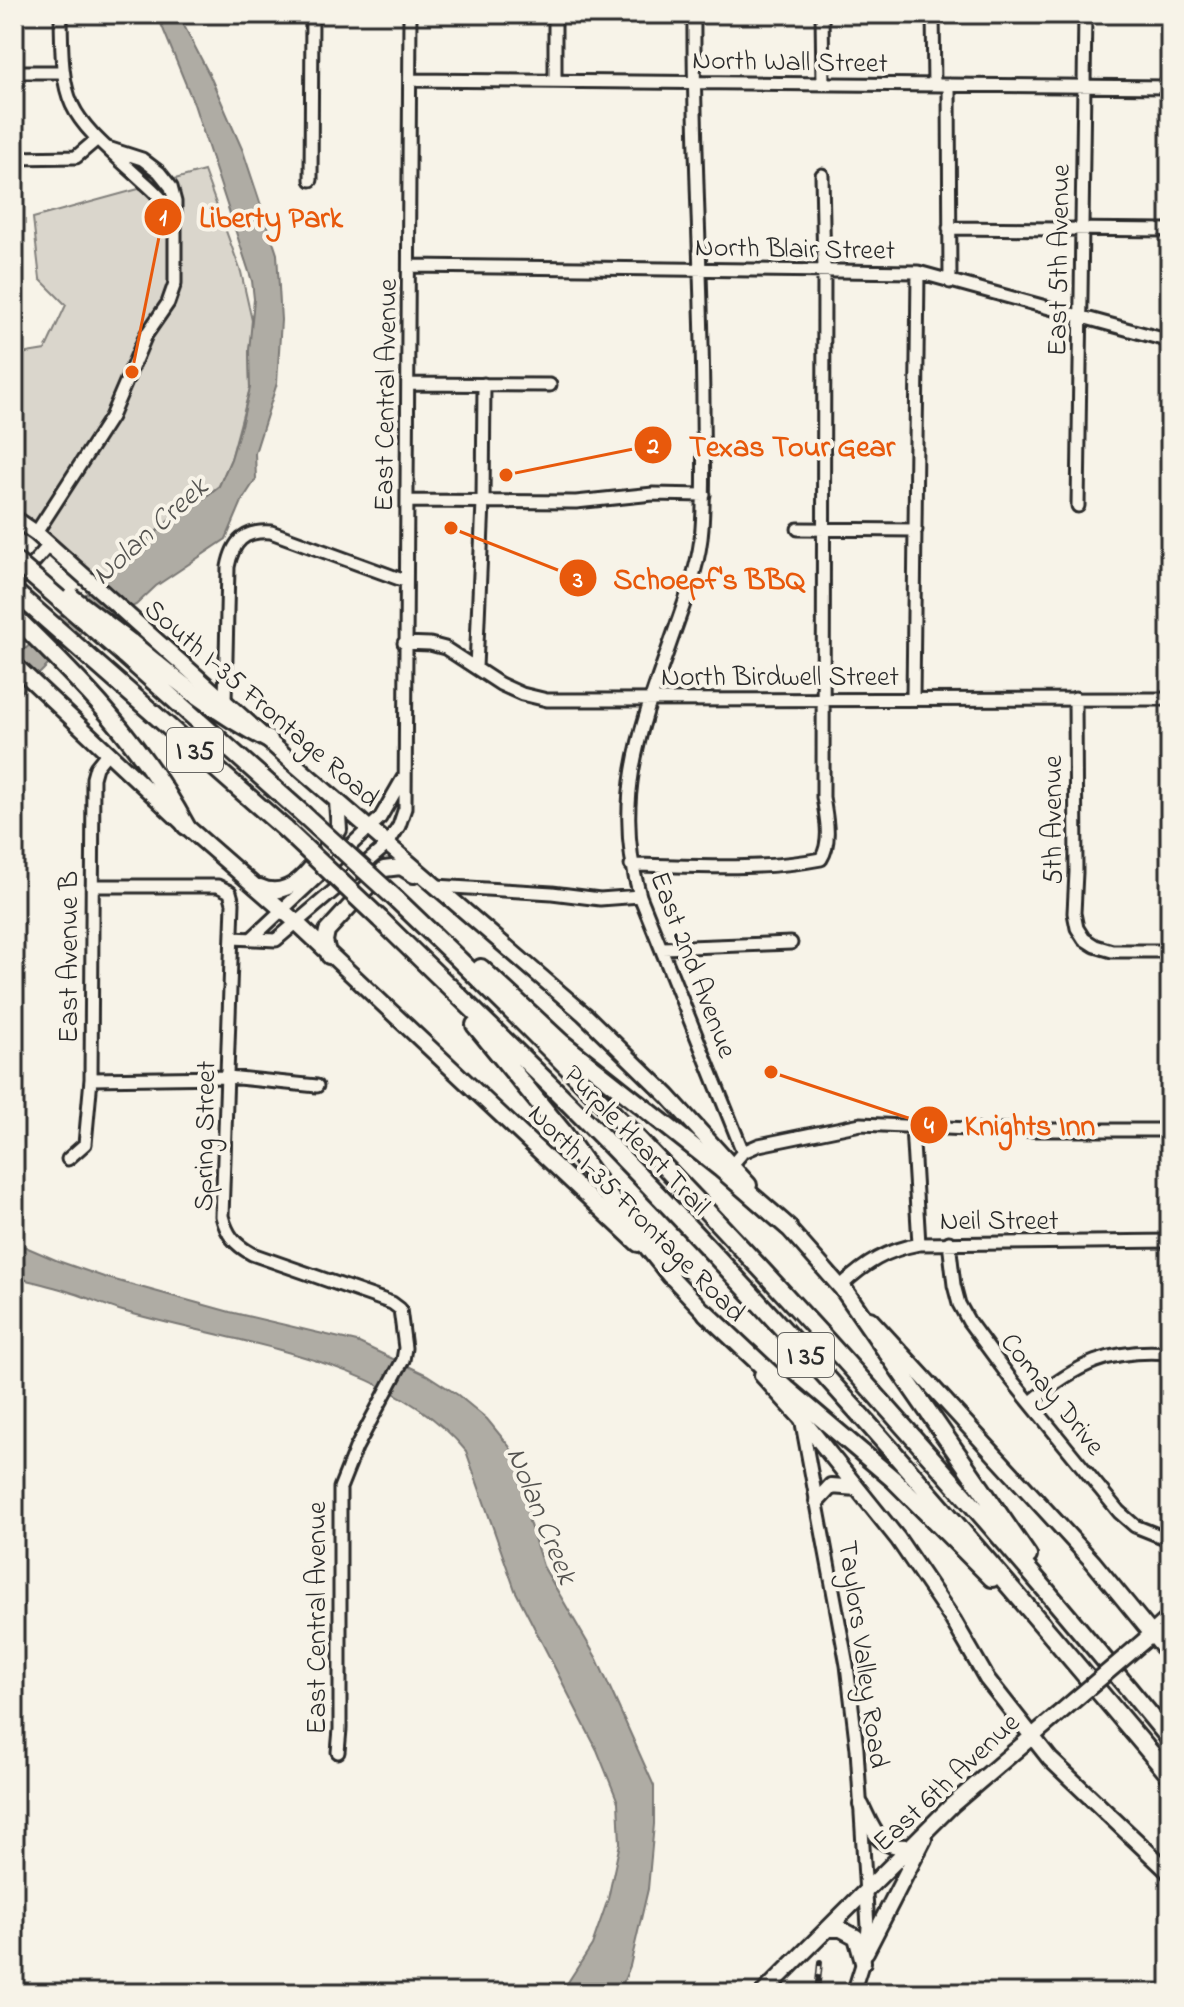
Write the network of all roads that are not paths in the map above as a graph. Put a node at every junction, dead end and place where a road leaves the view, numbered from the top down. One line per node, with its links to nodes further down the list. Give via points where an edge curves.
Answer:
1 (61, 14): 10 (street)
2 (312, 14): 23 (street)
3 (410, 14): 11 (street, East Central Avenue)
4 (555, 14): 12 (street)
5 (694, 14): 13 (street, East 2nd Avenue)
6 (822, 14): 14 (street)
7 (933, 14): 15 (street)
8 (1085, 14): 17 (street, East 5th Avenue)
9 (14, 72): 10 (street)
10 (62, 72): 19 (street, via 76,115)
11 (410, 80): 12 (street, North Wall Street); 28 (street, East Central Avenue)
12 (555, 81): 13 (street, North Wall Street)
13 (693, 83): 14 (street, North Wall Street); 29 (street, East 2nd Avenue)
14 (823, 84): 15 (street, North Wall Street)
15 (934, 85): 16 (street, North Wall Street)
16 (949, 85): 17 (street, North Wall Street); 25 (street)
17 (1085, 86): 18 (street, North Wall Street); 26 (street, East 5th Avenue)
18 (1170, 87)
19 (96, 140): 20 (street); 21 (street, via 76,157)
20 (108, 148): 24 (street, via 163,200); 24 (street, via 142,159 159,172 171,187)
21 (14, 158)
22 (822, 175): 30 (street)
23 (311, 180)
24 (176, 226): 46 (street, via 172,296 146,335 111,417)
25 (949, 228): 26 (street); 32 (street)
26 (1082, 229): 27 (street); 33 (street, East 5th Avenue)
27 (1170, 230)
28 (410, 266): 29 (street, North Blair Street); 35 (street, East Central Avenue)
29 (699, 270): 30 (street, North Blair Street); 38 (street, East 2nd Avenue)
30 (824, 270): 31 (street, North Blair Street); 44 (street)
31 (918, 272): 32 (street, North Blair Street); 45 (street)
32 (950, 282): 33 (street, North Blair Street)
33 (1081, 318): 34 (street, North Blair Street); 41 (street, East 5th Avenue)
34 (1170, 341)
35 (408, 384): 36 (street); 39 (street, East Central Avenue)
36 (484, 384): 37 (street); 40 (street)
37 (550, 385)
38 (704, 495): 40 (street); 60 (street, East 2nd Avenue, via 699,556)
39 (407, 501): 40 (street); 49 (street, East Central Avenue)
40 (483, 502): 55 (street)
41 (1078, 506)
42 (14, 518): 46 (main road, South I-35 Frontage Road)
43 (798, 529): 44 (street)
44 (824, 529): 45 (street); 56 (street)
45 (916, 530): 57 (street)
46 (36, 533): 47 (main road, South I-35 Frontage Road)
47 (54, 550): 50 (street); 61 (main road, South I-35 Frontage Road)
48 (14, 559): 53 (highway, bridge, via 82,604)
49 (405, 581): 52 (street, East Central Avenue); 61 (street, via 271,532 245,534 233,547 228,567)
50 (14, 588): 83 (highway, Purple Heart Trail / I 35, bridge, via 286,830)
51 (14, 616): 66 (highway, via 126,733)
52 (404, 643): 55 (street, North Birdwell Street, via 445,648); 64 (street, East Central Avenue)
53 (126, 648): 62 (highway); 76 (highway, Purple Heart Trail / I 35, bridge)
54 (14, 664): 63 (main road)
55 (476, 668): 60 (street, North Birdwell Street, via 522,694 547,700)
56 (822, 698): 57 (street, North Birdwell Street); 60 (street, North Birdwell Street); 69 (street, via 827,823 821,859)
57 (913, 698): 58 (street, North Birdwell Street)
58 (1075, 698): 59 (street, North Birdwell Street); 81 (street, 5th Avenue, via 1077,928 1084,939 1112,951)
59 (1170, 699)
60 (651, 700): 69 (street, East 2nd Avenue, via 629,787)
61 (225, 702): 62 (main road, South I-35 Frontage Road)
62 (269, 740): 65 (main road, South I-35 Frontage Road)
63 (108, 752): 66 (main road); 71 (street, East Avenue B, via 93,778)
64 (404, 777): 67 (street); 68 (street, East Central Avenue, via 405,808)
65 (337, 801): 67 (main road, South I-35 Frontage Road); 70 (main road, via 339,830 297,883 274,892)
66 (186, 826): 70 (main road)
67 (370, 830): 68 (main road); 74 (street)
68 (387, 845): 72 (main road); 75 (street, East Central Avenue)
69 (631, 865): 73 (street, East 2nd Avenue)
70 (236, 870): 74 (main road)
71 (92, 886): 77 (street, Spring Street, via 227,888 232,897); 85 (street, East Avenue B)
72 (435, 886): 73 (street, via 600,899); 82 (main road, via 401,867 384,869 327,931); 91 (main road, via 637,1064)
73 (640, 896): 80 (street, East 2nd Avenue)
74 (282, 910): 75 (main road, North I-35 Frontage Road); 78 (street)
75 (297, 923): 78 (street, East Central Avenue, via 276,940); 82 (main road, North I-35 Frontage Road)
76 (426, 927): 92 (highway); 106 (highway, Purple Heart Trail / I 35, via 775,1283)
77 (232, 938): 78 (street, East Central Avenue); 84 (street, Spring Street)
78 (251, 939)
79 (791, 943): 80 (street)
80 (663, 948): 89 (street, East 2nd Avenue)
81 (1170, 951)
82 (329, 956): 96 (main road, North I-35 Frontage Road)
83 (418, 956): 96 (highway, via 562,1131); 109 (highway, Purple Heart Trail / I 35, via 608,1143 753,1297)
84 (228, 1077): 85 (street); 86 (street); 98 (street, Spring Street, via 222,1216 226,1232 252,1254)
85 (91, 1079): 90 (street, East Avenue B, via 85,1144)
86 (317, 1086)
87 (912, 1127): 88 (street); 89 (street, via 843,1126); 95 (street)
88 (1170, 1130)
89 (743, 1152): 91 (street)
90 (68, 1159)
91 (731, 1166): 92 (main road)
92 (788, 1227): 97 (main road)
93 (1170, 1241): 94 (street, Neil Street)
94 (949, 1242): 95 (street, Neil Street); 101 (street, Comay Drive, via 959,1304)
95 (919, 1244): 97 (street, Neil Street, via 862,1265)
96 (671, 1276): 99 (main road, North I-35 Frontage Road)
97 (842, 1288): 106 (highway); 108 (main road, via 1028,1490)
98 (400, 1309): 113 (street, East Central Avenue, via 403,1360 340,1488)
99 (706, 1313): 102 (main road, North I-35 Frontage Road); 109 (highway, via 893,1479)
100 (1170, 1353): 101 (street, via 1128,1352 1094,1360)
101 (1031, 1402): 105 (street, Comay Drive, via 1119,1512 1135,1526)
102 (801, 1418): 103 (main road, North I-35 Frontage Road); 104 (street, Taylors Valley Road)
103 (857, 1488): 104 (main road, via 831,1486); 111 (main road, North I-35 Frontage Road, via 918,1567 987,1679)
104 (817, 1501): 115 (street, Taylors Valley Road, via 847,1665)
105 (1170, 1540)
106 (1059, 1604): 112 (highway, Purple Heart Trail / I 35)
107 (1170, 1617): 108 (main road, East 6th Avenue)
108 (1149, 1637): 110 (main road); 111 (main road, East 6th Avenue, bridge)
109 (1059, 1644): 114 (highway, Purple Heart Trail / I 35)
110 (1170, 1656)
111 (1031, 1735): 116 (main road, East 6th Avenue); 118 (main road, North I-35 Frontage Road, via 1065,1775)
112 (1170, 1739)
113 (338, 1752)
114 (1170, 1776)
115 (861, 1805): 117 (main road, via 879,1839 892,1847); 119 (street, Taylors Valley Road)
116 (931, 1825): 117 (main road, East 6th Avenue); 121 (main road)
117 (910, 1847): 119 (main road, East 6th Avenue)
118 (1170, 1873)
119 (867, 1889): 120 (main road, East 6th Avenue); 121 (street, Taylors Valley Road)
120 (829, 1929): 121 (main road, via 856,1937); 122 (main road, East 6th Avenue)
121 (865, 1957): 123 (street, Taylors Valley Road)
122 (763, 1993)
123 (853, 1993)

